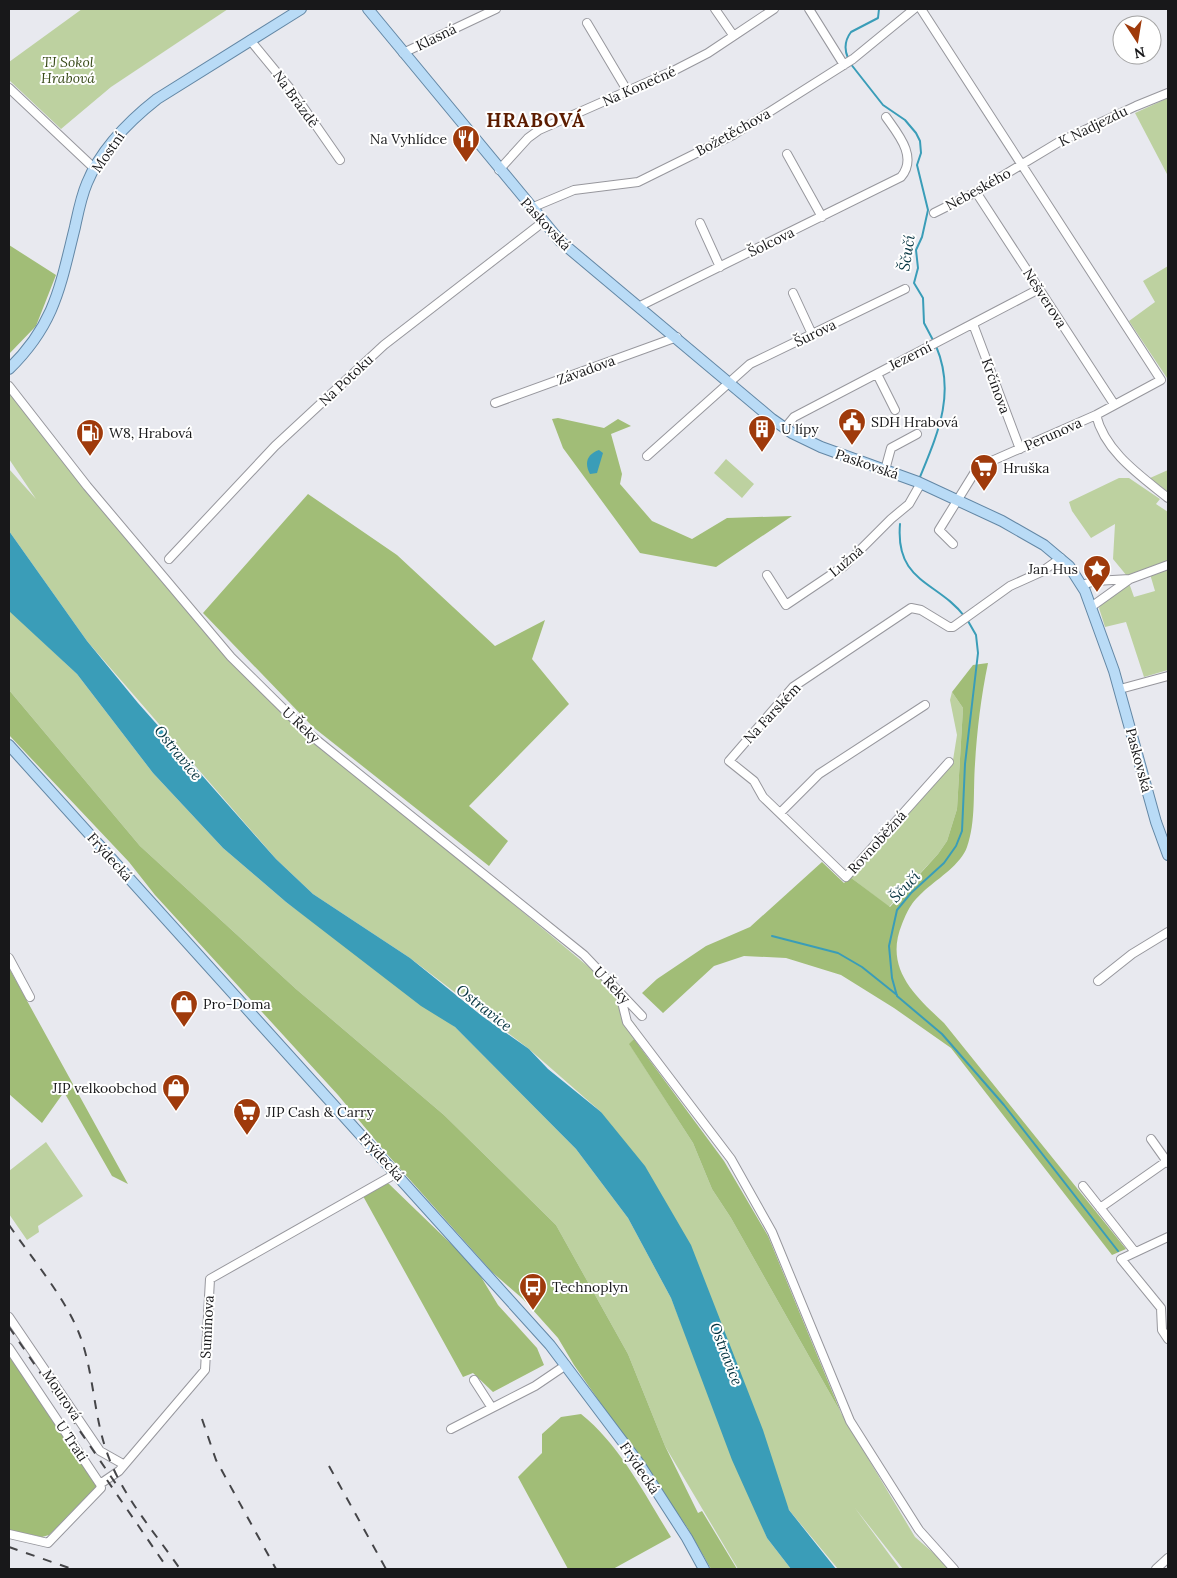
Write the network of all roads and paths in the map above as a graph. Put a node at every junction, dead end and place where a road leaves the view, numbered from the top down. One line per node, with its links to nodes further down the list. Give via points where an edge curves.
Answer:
1 (301, 9): 11 (main road, Mostní)
2 (368, 9): 12 (main road, Paskovská)
3 (496, 9): 12 (street, Klasná)
4 (716, 9): 10 (street)
5 (774, 9): 10 (street, Na Konečné)
6 (808, 9): 13 (street)
7 (914, 9): 13 (street, Božetěchova)
8 (921, 9): 20 (street)
9 (587, 23): 15 (street)
10 (733, 35): 15 (street, Na Konečné, via 675,70)
11 (250, 40): 19 (street, Na Brázdě, via 292,91); 21 (main road, Mostní, via 188,78 137,116)
12 (403, 53): 22 (main road, Paskovská)
13 (845, 64): 24 (street, Božetěchova, via 733,135 638,182 574,190)
14 (9, 88): 21 (street)
15 (628, 92): 22 (street, Na Konečné, via 533,133)
16 (1168, 93): 20 (street, K Nadjezdu, via 1059,142)
17 (886, 117): 26 (street, Šolcova, via 902,139 908,156 906,171 901,177)
18 (787, 154): 26 (street)
19 (340, 160)
20 (1021, 164): 23 (street, Nebeského); 42 (street, Perunova, via 1161,380)
21 (95, 169): 37 (main road, Mostní, via 87,183 49,316 39,335)
22 (499, 170): 24 (main road, Paskovská)
23 (976, 192): 25 (street, Nebeského); 31 (street, Nešverova)
24 (531, 208): 27 (main road, Paskovská)
25 (934, 213)
26 (822, 217): 29 (street, Šolcova)
27 (543, 222): 33 (main road, Paskovská, via 564,246); 55 (street, Na Potoku, via 384,344 275,446)
28 (700, 223): 29 (street)
29 (720, 267): 33 (street, Šolcova)
30 (905, 289): 35 (street, Šurova)
31 (1039, 289): 34 (street, Jezerní); 42 (street, Nešverova)
32 (793, 293): 35 (street)
33 (640, 306): 36 (main road, Paskovská)
34 (973, 324): 38 (street, Jezerní); 47 (street, Krčínova)
35 (812, 334): 39 (street, Šurova, via 750,364)
36 (677, 337): 39 (main road, Paskovská); 41 (street, Závadova)
37 (9, 368)
38 (877, 374): 43 (street); 45 (street, Jezerní, via 794,417)
39 (728, 383): 45 (main road, Paskovská); 48 (street)
40 (9, 386): 71 (street, U Řeky, via 87,486 231,657 308,733 584,955)
41 (495, 403)
42 (1114, 404): 44 (street, Perunova)
43 (895, 410)
44 (1096, 415): 47 (street, Perunova); 51 (street, via 1116,452)
45 (785, 428): 49 (main road, Paskovská, via 821,447)
46 (917, 434): 49 (street, via 891,448)
47 (1020, 448): 52 (street, Perunova, via 978,467)
48 (647, 456)
49 (884, 470): 50 (main road, Paskovská)
50 (921, 483): 52 (main road, Paskovská); 57 (street, Lužná, via 909,504 844,566 786,605)
51 (1168, 498)
52 (958, 500): 53 (street, Perunova, via 939,530); 54 (main road, Paskovská, via 1033,538)
53 (953, 544)
54 (1061, 558): 59 (main road, Paskovská); 66 (street, Na Farském, via 1041,572 1010,586 953,627 911,608 793,687 728,761 754,780 763,797)
55 (169, 559)
56 (1168, 565): 58 (street)
57 (767, 575)
58 (1130, 579): 59 (street, via 1095,581); 60 (street)
59 (1082, 586): 60 (main road, Paskovská)
60 (1091, 607): 62 (main road, Paskovská)
61 (1168, 676): 62 (street)
62 (1120, 689): 67 (main road, Paskovská, via 1151,806)
63 (925, 705): 66 (street, via 832,764)
64 (9, 745): 76 (main road, Frýdecká)
65 (949, 762): 66 (street, Rovnoběžná, via 846,877)
66 (780, 813)
67 (1168, 855)
68 (1168, 932): 70 (street, via 1132,954)
69 (9, 958): 72 (street)
70 (1098, 981)
71 (620, 993): 73 (street, U Řeky); 93 (street, via 627,1022 731,1159 772,1232 850,1421 919,1530)
72 (30, 997)
73 (642, 1016)
74 (1151, 1140): 75 (street)
75 (1167, 1162): 78 (street)
76 (397, 1173): 84 (main road, Frýdecká); 88 (street, Sumínova, via 210,1279 205,1370)
77 (1083, 1186): 78 (street)
78 (1100, 1208): 80 (street)
79 (1168, 1237): 80 (street)
80 (1135, 1252): 82 (street, via 1120,1259 1161,1308 1162,1330)
81 (9, 1317): 88 (street, Mourová, via 100,1451)
82 (1168, 1339)
83 (9, 1348): 89 (street, U Trati)
84 (566, 1365): 86 (street, via 529,1390); 92 (main road, Frýdecká, via 638,1462)
85 (474, 1380): 86 (street)
86 (492, 1408): 87 (street)
87 (451, 1429)
88 (123, 1464): 89 (street, Sumínova)
89 (101, 1486): 90 (street, via 48,1543)
90 (9, 1534)
91 (1168, 1558): 94 (street)
92 (704, 1569)
93 (954, 1569)
94 (1156, 1569)

